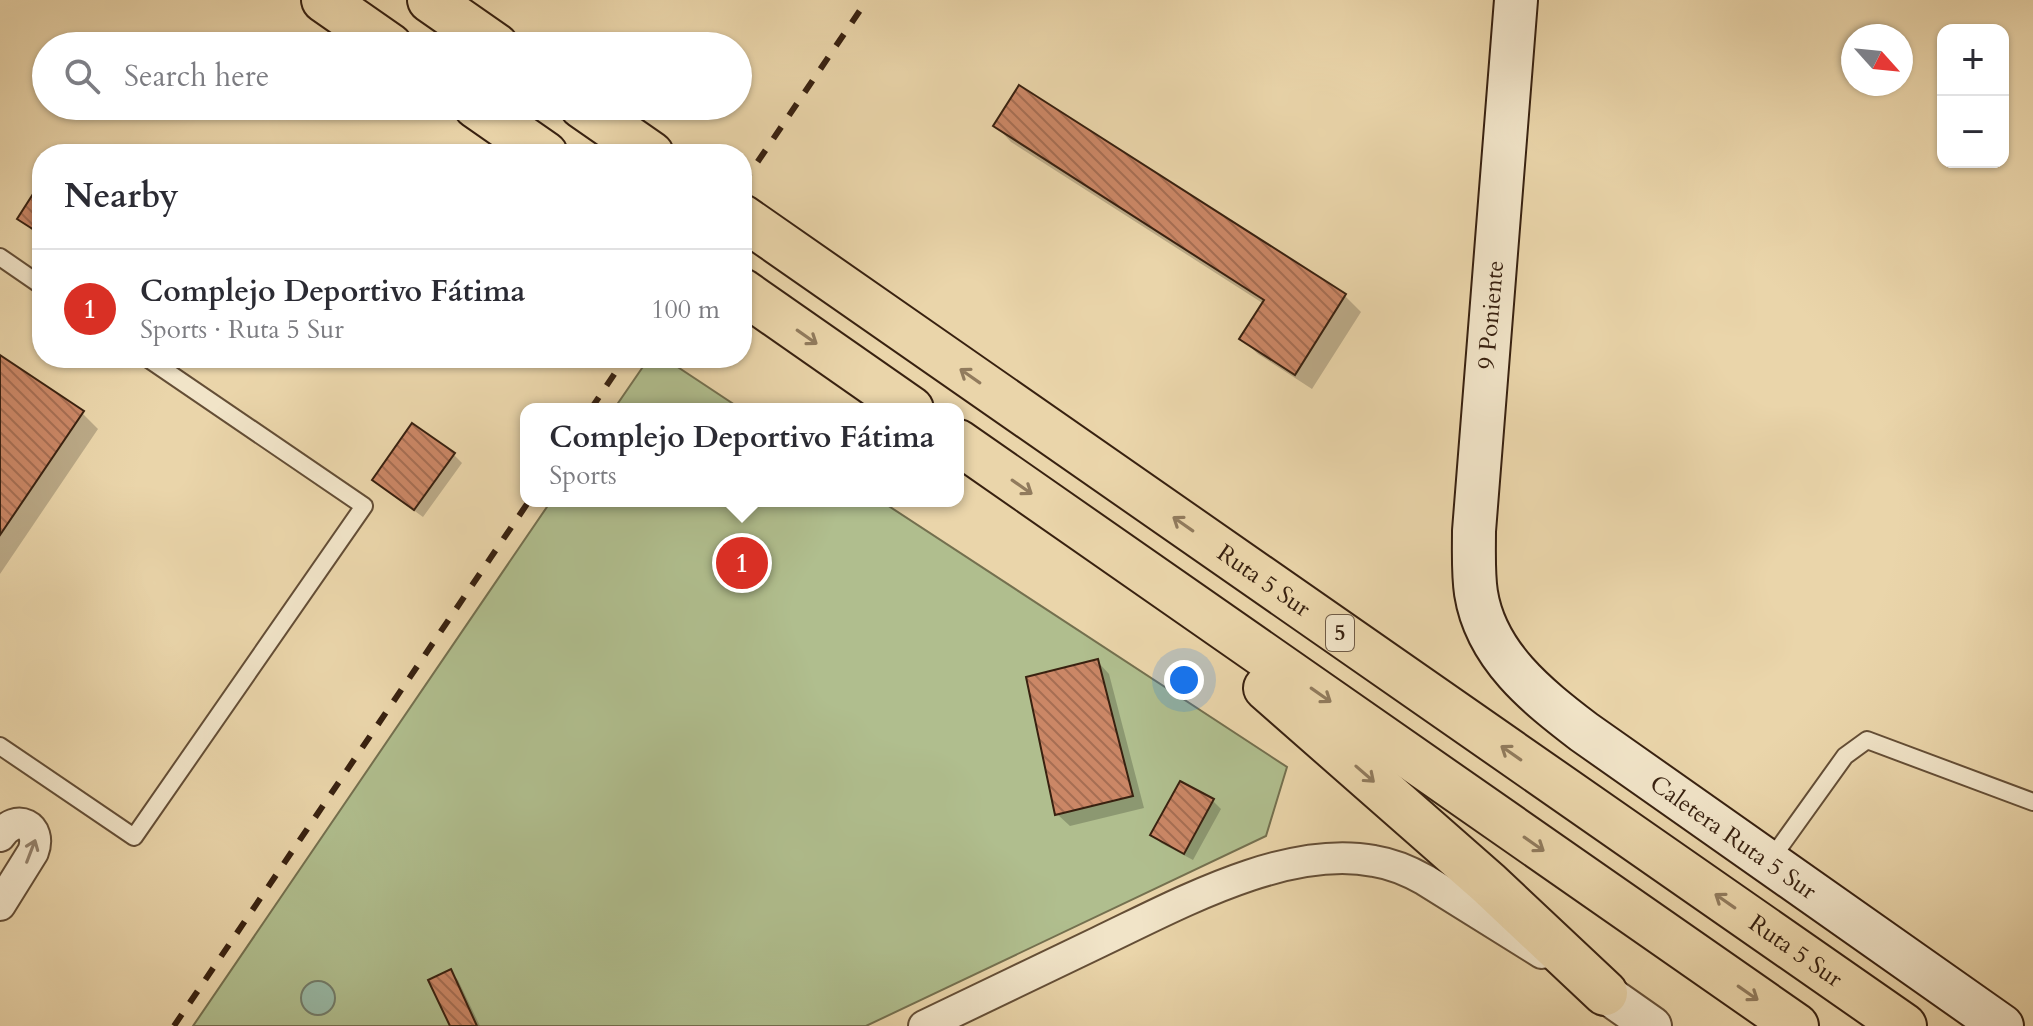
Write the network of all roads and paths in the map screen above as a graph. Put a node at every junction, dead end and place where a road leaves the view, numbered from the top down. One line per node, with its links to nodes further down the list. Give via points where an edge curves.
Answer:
1 (324, 0): 4 (highway)
2 (430, 0): 5 (highway)
3 (1516, 0): 18 (main road, 9 Poniente, via 1474,531 1476,592)
4 (370, 32)
5 (476, 32)
6 (496, 120): 8 (highway)
7 (602, 120): 9 (highway)
8 (531, 144)
9 (637, 144)
10 (759, 228): 28 (highway, Ruta 5 Sur / 5, one-way to 10)
11 (0, 257): 12 (lane)
12 (32, 279)
13 (752, 299): 15 (highway, one-way to 15)
14 (162, 368): 19 (lane, via 364,506 134,837)
15 (902, 403)
16 (964, 446): 17 (highway, one-way to 17)
17 (1142, 570): 24 (highway, one-way to 24, via 1237,664 1488,883); 27 (highway, one-way to 27)
18 (1485, 628): 22 (main road, Caletera Ruta 5 Sur, via 1510,666 1548,705)
19 (0, 746)
20 (2033, 802): 22 (lane, via 1867,740 1845,756)
21 (0, 836): 23 (street, one-way to 21, via 36,843 24,824 9,826)
22 (1769, 862): 29 (main road, Caletera Ruta 5 Sur)
23 (0, 905)
24 (1605, 993): 25 (street, via 1409,871 1372,860 1325,860 1272,869 1196,896); 26 (street)
25 (924, 1026)
26 (1652, 1026)
27 (1796, 1026)
28 (1904, 1026)
29 (2002, 1026)

